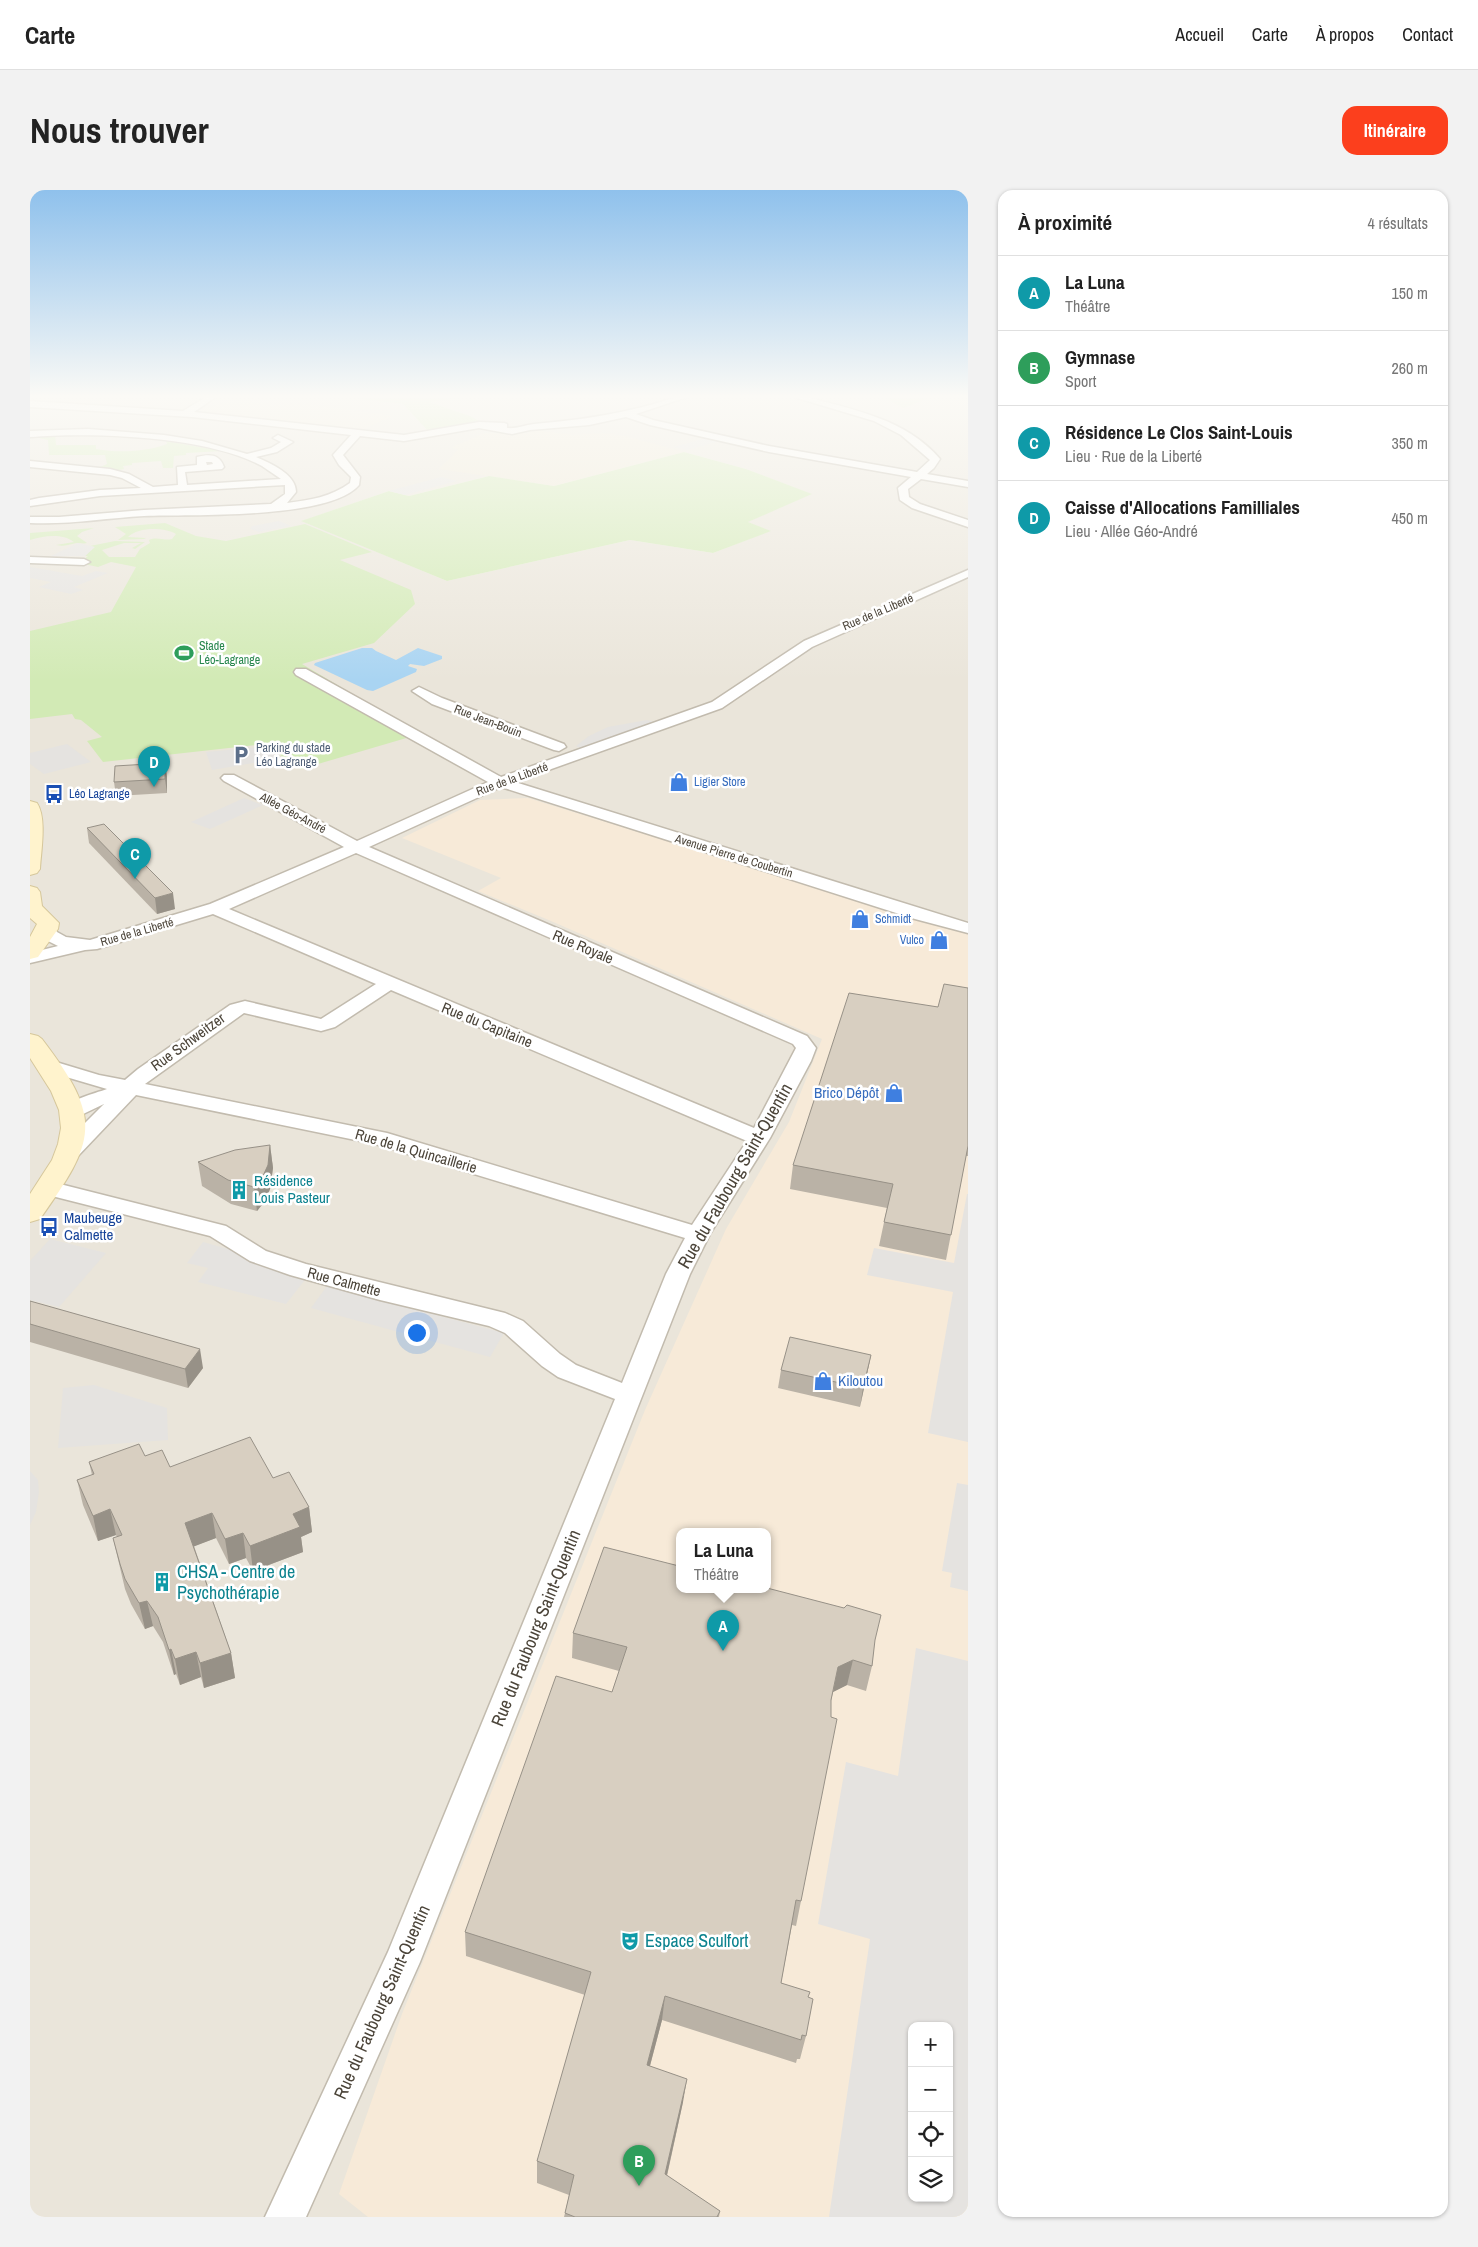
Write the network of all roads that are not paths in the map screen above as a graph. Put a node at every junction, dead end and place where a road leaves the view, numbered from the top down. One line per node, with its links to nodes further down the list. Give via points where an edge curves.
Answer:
1 (124, 492): 6 (street)
2 (152, 492): 8 (street, via 154,497)
3 (291, 492): 7 (street)
4 (345, 492): 7 (street)
5 (902, 492): 10 (street, via 906,500 916,506)
6 (30, 503)
7 (272, 508): 8 (street)
8 (143, 513): 9 (street, via 74,520)
9 (30, 520)
10 (968, 524)
11 (30, 560): 12 (street)
12 (84, 562)
13 (968, 573): 18 (street, Rue de la Liberté, via 808,644 717,705)
14 (301, 672): 18 (street, Avenue Pierre de Coubertin)
15 (419, 691): 16 (street, Rue Jean-Bouin)
16 (559, 748)
17 (229, 778): 20 (street, Allée Géo-André)
18 (500, 782): 20 (street, Rue de la Liberté); 25 (street, Avenue Pierre de Coubertin)
19 (30, 807): 21 (main road, via 33,836)
20 (358, 847): 23 (street, Rue de la Liberté); 31 (street, Rue Royale, via 800,1040)
21 (30, 869)
22 (30, 892): 24 (main road, via 32,908)
23 (216, 908): 26 (street, Rue de la Liberté); 29 (street, Rue du Capitaine, via 223,914)
24 (39, 920): 26 (street, Rue de la Liberté, via 50,935 62,942); 27 (main road)
25 (968, 928)
26 (91, 945): 28 (street)
27 (30, 952)
28 (30, 958)
29 (388, 984): 33 (street, Rue Schweitzer, via 321,1025 245,1007 237,1009); 35 (street, Rue du Capitaine)
30 (30, 1042): 32 (main road, via 38,1048)
31 (806, 1048): 35 (street, Rue du Faubourg Saint-Quentin)
32 (38, 1061): 33 (street, Rue de la Quincaillerie, via 95,1080); 34 (main road, via 63,1088)
33 (129, 1087): 34 (street); 36 (street, via 125,1096); 39 (street, Rue de la Quincaillerie, via 379,1138)
34 (72, 1112): 36 (main road, via 75,1128)
35 (759, 1138): 39 (street, Rue du Faubourg Saint-Quentin)
36 (69, 1152): 37 (main road)
37 (48, 1188): 38 (main road); 40 (street, Rue Calmette, via 218,1231 258,1256 298,1270 496,1319 514,1327 567,1371)
38 (30, 1213)
39 (698, 1234): 40 (street, Rue du Faubourg Saint-Quentin, via 678,1274)
40 (629, 1394): 41 (street, Rue du Faubourg Saint-Quentin, via 402,1962)
41 (285, 2217)

